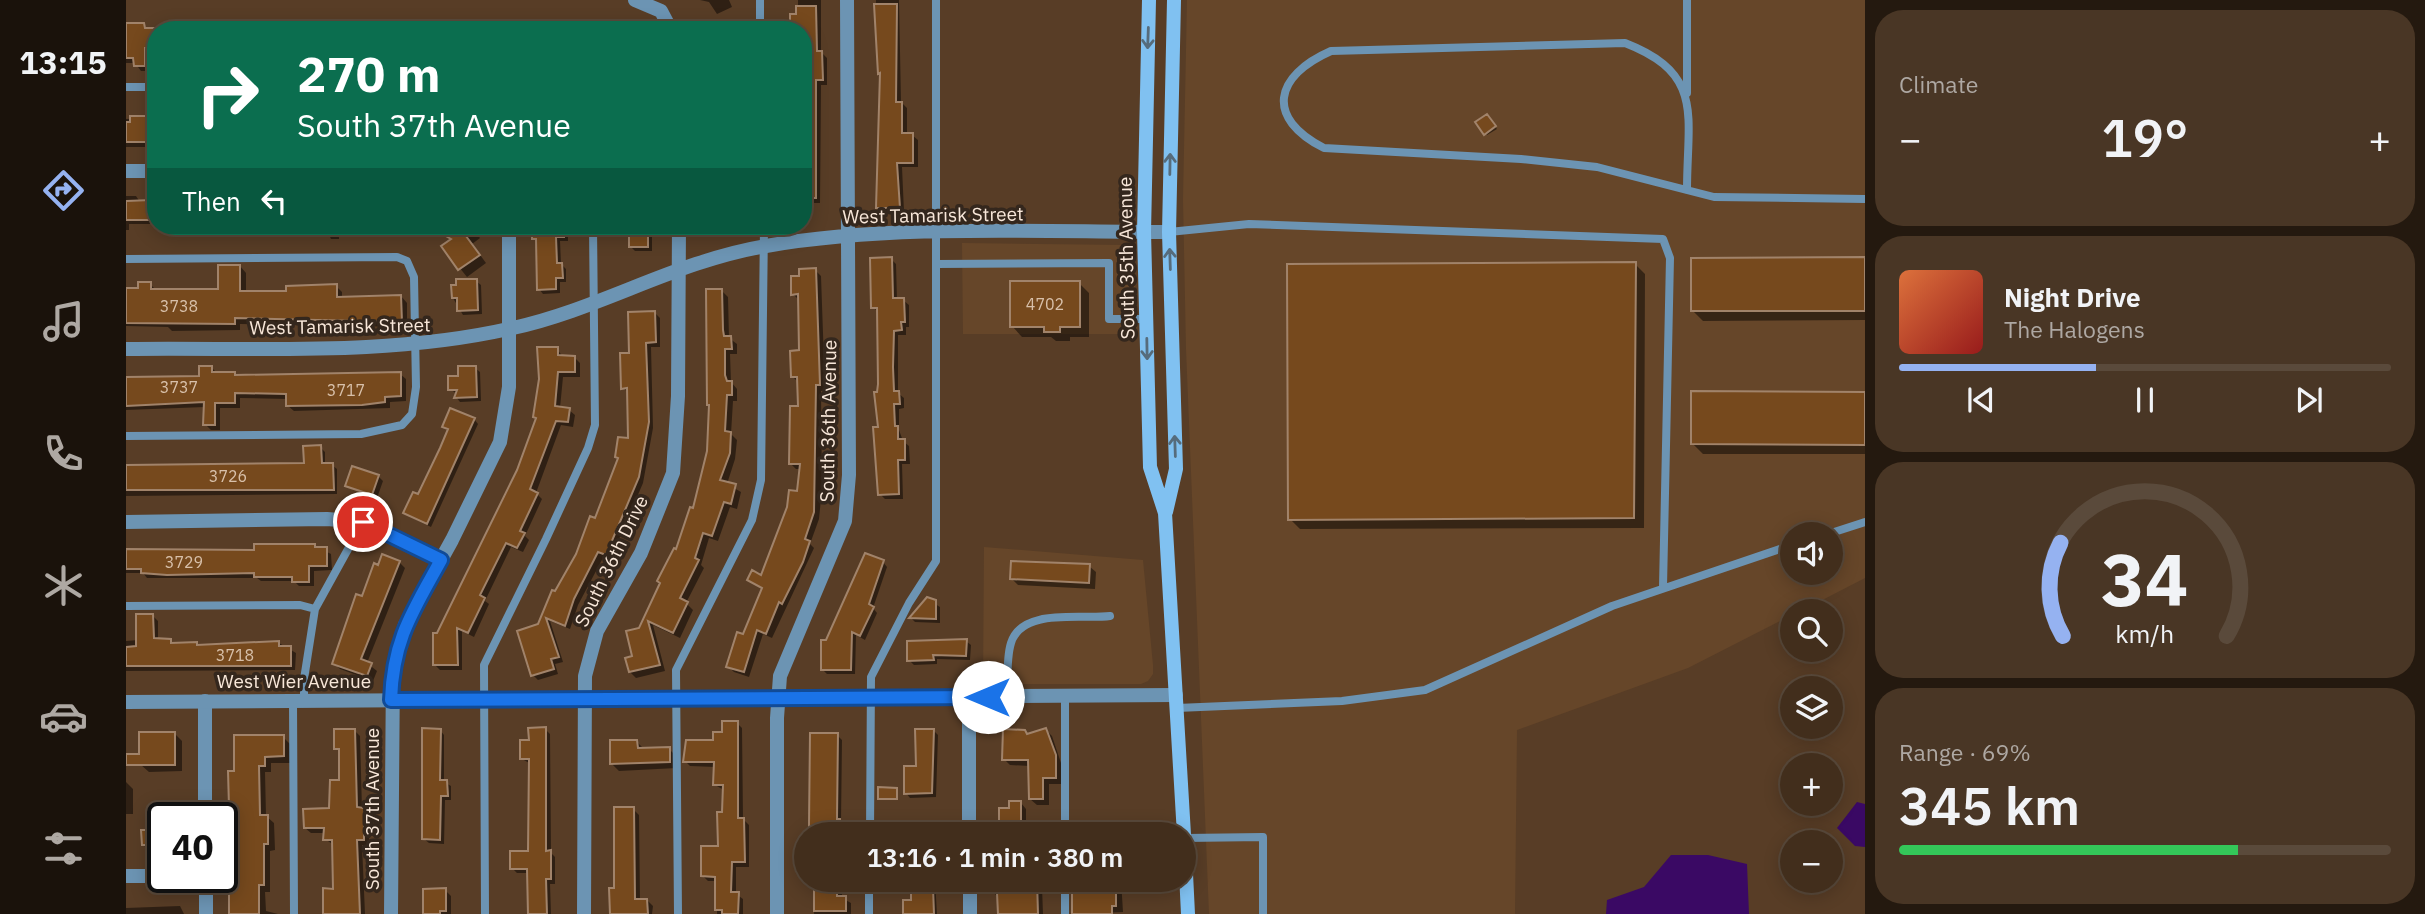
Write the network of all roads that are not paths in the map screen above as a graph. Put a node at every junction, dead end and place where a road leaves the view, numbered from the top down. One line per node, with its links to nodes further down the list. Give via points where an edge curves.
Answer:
1 (635, 0): 8 (street, via 661,11)
2 (760, 0): 9 (lane)
3 (847, 0): 24 (street, South 36th Avenue)
4 (936, 0): 19 (lane)
5 (1149, 0): 17 (main road, South 35th Avenue, one-way to 17)
6 (1174, 0): 18 (main road, South 35th Avenue, one-way to 6)
7 (1687, 0): 12 (lane)
8 (666, 21)
9 (760, 21)
10 (126, 87): 11 (lane)
11 (147, 87)
12 (1686, 93): 15 (lane); 15 (lane, via 1671,69 1653,54 1625,43 1331,51 1307,61 1288,83 1285,101 1289,123 1324,149 1597,167)
13 (126, 171): 14 (street)
14 (147, 171)
15 (1687, 190): 16 (lane, via 1714,197)
16 (1865, 199)
17 (1144, 232): 18 (street, West Tamarisk Street); 19 (street, West Tamarisk Street); 30 (main road, South 35th Avenue)
18 (1169, 232): 35 (main road, South 35th Avenue, one-way to 18, via 1176,469); 42 (lane, via 1249,224 1663,239 1670,258)
19 (936, 233): 24 (street, West Tamarisk Street); 27 (lane)
20 (509, 235): 31 (street, South 37th Avenue)
21 (593, 235): 29 (lane)
22 (679, 235): 28 (street, South 36th Drive)
23 (764, 235): 25 (lane)
24 (850, 235): 25 (street, West Tamarisk Street); 49 (street, South 36th Avenue, via 845,521 780,676)
25 (765, 246): 28 (street, West Tamarisk Street); 53 (lane, via 761,480 752,520 676,670)
26 (126, 259): 32 (lane, via 397,257 407,261 414,277)
27 (936, 264): 30 (lane, via 1109,263 1109,319); 50 (lane, via 936,561 871,677)
28 (679, 268): 29 (street, West Tamarisk Street); 52 (street, South 36th Drive, via 673,473 640,553 597,631 584,676)
29 (594, 301): 31 (street, West Tamarisk Street); 51 (lane, via 595,425 484,665)
30 (1146, 319): 35 (main road, South 35th Avenue, one-way to 35, via 1150,467)
31 (510, 329): 32 (street, West Tamarisk Street); 41 (street, South 37th Avenue, via 509,387 500,442)
32 (415, 346): 33 (street, West Tamarisk Street); 34 (lane, via 412,414 402,425 361,434)
33 (126, 349)
34 (126, 436)
35 (1165, 513): 57 (main road, South 35th Avenue)
36 (126, 522): 37 (street)
37 (363, 522): 41 (street); 44 (lane)
38 (1865, 522): 39 (lane)
39 (1843, 529)
40 (1780, 549): 42 (lane)
41 (441, 560): 55 (street, South 37th Avenue, via 397,645)
42 (1664, 587): 57 (lane, via 1425,690 1342,701)
43 (126, 606): 44 (lane, via 300,605)
44 (315, 609): 54 (lane)
45 (1110, 615): 47 (lane, via 1035,620 1021,628 1010,644)
46 (969, 697): 47 (street, West Wier Avenue); 50 (street, West Wier Avenue); 61 (street)
47 (1007, 697): 48 (street, West Wier Avenue)
48 (1065, 697): 57 (street, West Wier Avenue); 62 (lane)
49 (777, 698): 50 (street, West Wier Avenue); 53 (street, West Wier Avenue); 78 (street, South 36th Avenue)
50 (871, 698): 60 (lane)
51 (484, 699): 52 (street, West Wier Avenue); 55 (street, West Wier Avenue); 75 (lane)
52 (584, 699): 53 (street, West Wier Avenue); 76 (street, South 36th Drive)
53 (676, 699): 77 (lane)
54 (299, 700): 55 (street, West Wier Avenue); 56 (street, West Wier Avenue); 73 (lane)
55 (391, 700): 74 (street, South 37th Avenue)
56 (205, 701): 58 (street, West Wier Avenue); 59 (street)
57 (1176, 701): 63 (main road, South 35th Avenue)
58 (126, 702)
59 (205, 802)
60 (870, 822)
61 (970, 822)
62 (1065, 822)
63 (1183, 822)
64 (1196, 836): 83 (lane, via 1263,837)
65 (126, 876): 66 (street)
66 (147, 876)
67 (869, 892): 79 (lane)
68 (970, 892): 80 (street)
69 (1065, 892): 81 (lane)
70 (1187, 892): 82 (main road)
71 (205, 893): 72 (street)
72 (206, 914)
73 (294, 914)
74 (391, 914)
75 (485, 914)
76 (584, 914)
77 (678, 914)
78 (777, 914)
79 (869, 914)
80 (970, 914)
81 (1066, 914)
82 (1188, 914)
83 (1263, 914)

